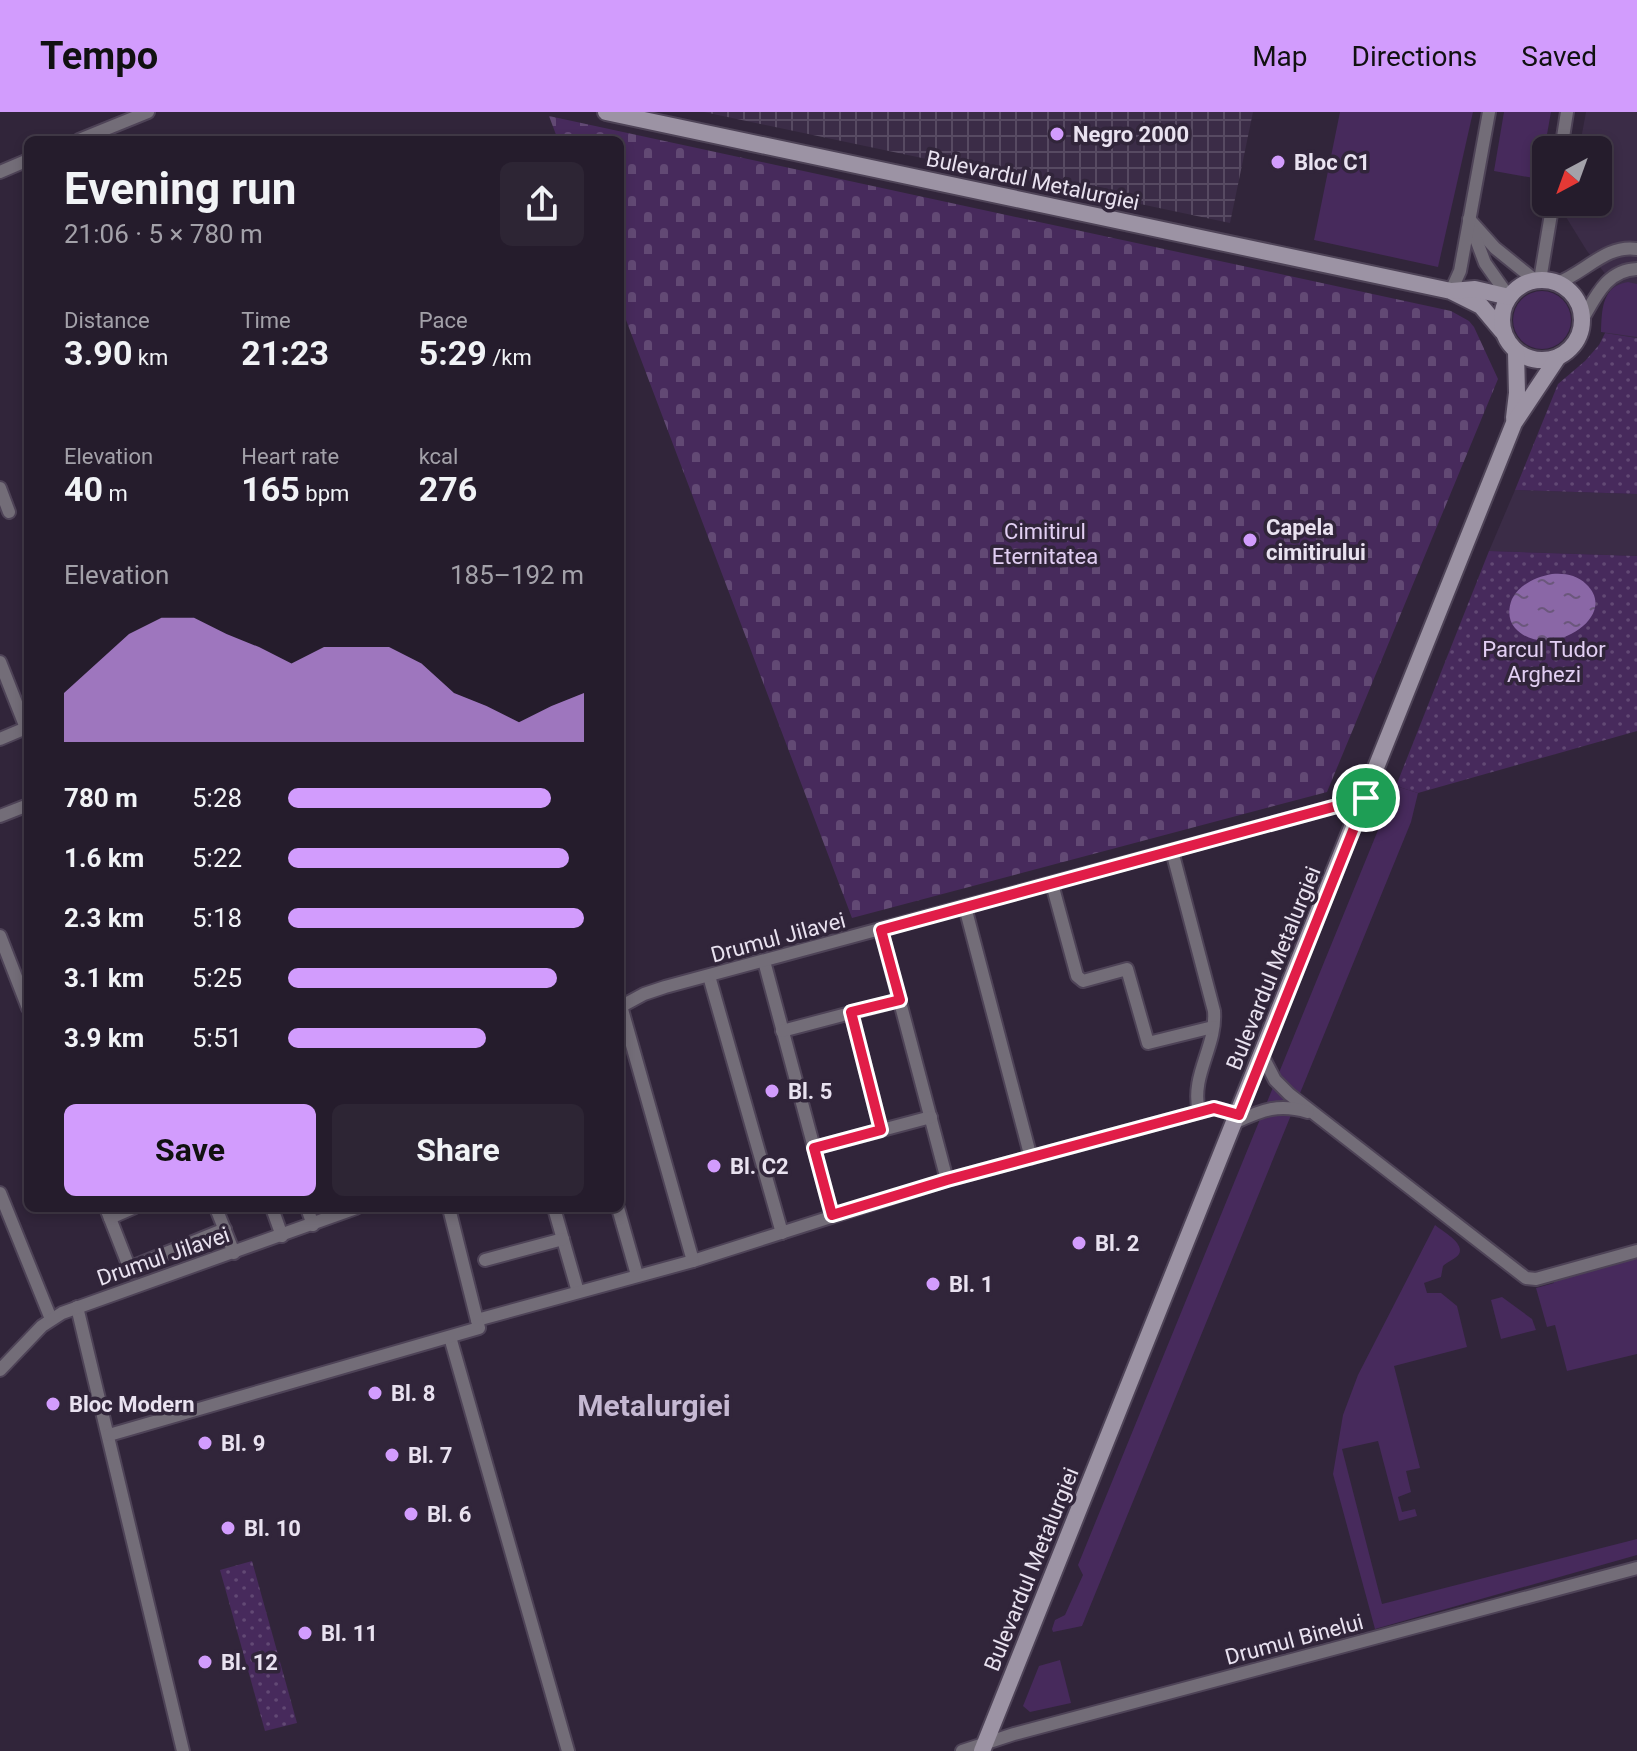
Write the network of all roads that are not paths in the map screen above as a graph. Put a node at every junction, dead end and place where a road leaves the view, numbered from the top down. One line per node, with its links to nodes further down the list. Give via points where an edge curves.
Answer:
1 (148, 112): 5 (street)
2 (606, 112): 15 (main road, Bulevardul Metalurgiei)
3 (1489, 112): 10 (street)
4 (1567, 112): 6 (street)
5 (89, 136)
6 (1563, 136)
7 (24, 162): 8 (street)
8 (0, 172)
9 (1550, 216): 13 (street)
10 (1469, 219): 13 (street, via 1495,248); 15 (street); 16 (street, via 1485,263)
11 (1637, 249): 14 (street, via 1613,250)
12 (1637, 269): 17 (street, via 1610,278)
13 (1538, 280): 14 (main road); 16 (main road)
14 (1557, 283): 17 (main road, via 1575,298)
15 (1451, 291): 16 (main road, Bulevardul Metalurgiei, via 1475,289); 18 (main road, Bulevardul Metalurgiei, via 1485,309)
16 (1509, 297): 18 (main road)
17 (1582, 320): 20 (main road, via 1573,346)
18 (1502, 331): 19 (main road)
19 (1516, 352): 20 (main road, via 1537,361); 21 (main road, Bulevardul Metalurgiei)
20 (1558, 357): 21 (main road, Bulevardul Metalurgiei)
21 (1514, 423): 28 (main road, Bulevardul Metalurgiei)
22 (0, 488): 23 (street)
23 (9, 512)
24 (0, 662): 25 (street)
25 (24, 722)
26 (24, 731): 27 (street)
27 (0, 739)
28 (1366, 798): 31 (street, Drumul Jilavei); 45 (main road, Bulevardul Metalurgiei)
29 (24, 807): 30 (street)
30 (0, 816)
31 (1172, 851): 32 (street, Drumul Jilavei); 43 (street, via 1211,998)
32 (1052, 884): 33 (street, Drumul Jilavei); 43 (street, via 1079,980 1127,969 1148,1043)
33 (965, 907): 34 (street, Drumul Jilavei); 52 (street)
34 (881, 930): 36 (street, Drumul Jilavei); 39 (street)
35 (0, 936): 38 (street)
36 (764, 961): 37 (street, Drumul Jilavei); 44 (street)
37 (709, 976): 40 (street, Drumul Jilavei); 66 (street)
38 (24, 998)
39 (900, 1000): 41 (street); 48 (street)
40 (624, 1004)
41 (851, 1012): 44 (street); 50 (street)
42 (624, 1020): 72 (street)
43 (1213, 1027): 46 (street, via 1196,1086)
44 (782, 1031): 51 (street)
45 (1262, 1055): 47 (street, via 1279,1085); 49 (main road, Bulevardul Metalurgiei)
46 (1199, 1112): 49 (street, via 1214,1108); 52 (street)
47 (1311, 1113): 49 (street, via 1278,1106); 69 (street, via 1526,1278)
48 (931, 1117): 50 (street); 53 (street)
49 (1237, 1119): 84 (main road, Bulevardul Metalurgiei)
50 (881, 1130): 51 (street)
51 (814, 1148): 63 (street)
52 (1031, 1158): 53 (street)
53 (947, 1180): 63 (street)
54 (0, 1193): 78 (street)
55 (218, 1212): 65 (street)
56 (273, 1212): 67 (street)
57 (308, 1212): 64 (street)
58 (346, 1212): 64 (street, Drumul Jilavei)
59 (450, 1212): 79 (street)
60 (555, 1212): 68 (street)
61 (619, 1212): 74 (street)
62 (108, 1213): 73 (street)
63 (832, 1215): 66 (street)
64 (313, 1225): 67 (street, Drumul Jilavei)
65 (225, 1229): 70 (street); 73 (street)
66 (782, 1233): 72 (street)
67 (282, 1236): 70 (street, Drumul Jilavei)
68 (563, 1239): 71 (street); 76 (street)
69 (1637, 1251)
70 (234, 1253): 75 (street, Drumul Jilavei)
71 (485, 1260)
72 (693, 1261): 74 (street)
73 (129, 1268): 75 (street)
74 (637, 1275): 76 (street)
75 (136, 1286): 77 (street, Drumul Jilavei)
76 (578, 1292): 79 (street)
77 (77, 1307): 78 (street, Drumul Jilavei); 82 (street)
78 (51, 1319): 81 (street, Drumul Jilavei)
79 (477, 1320): 80 (street, via 479,1328)
80 (450, 1337): 82 (street); 86 (street)
81 (0, 1370)
82 (109, 1435): 85 (street)
83 (1637, 1568): 84 (street, Drumul Binelui)
84 (983, 1747): 87 (street, Drumul Binelui)
85 (183, 1751)
86 (568, 1751)
87 (962, 1751)

